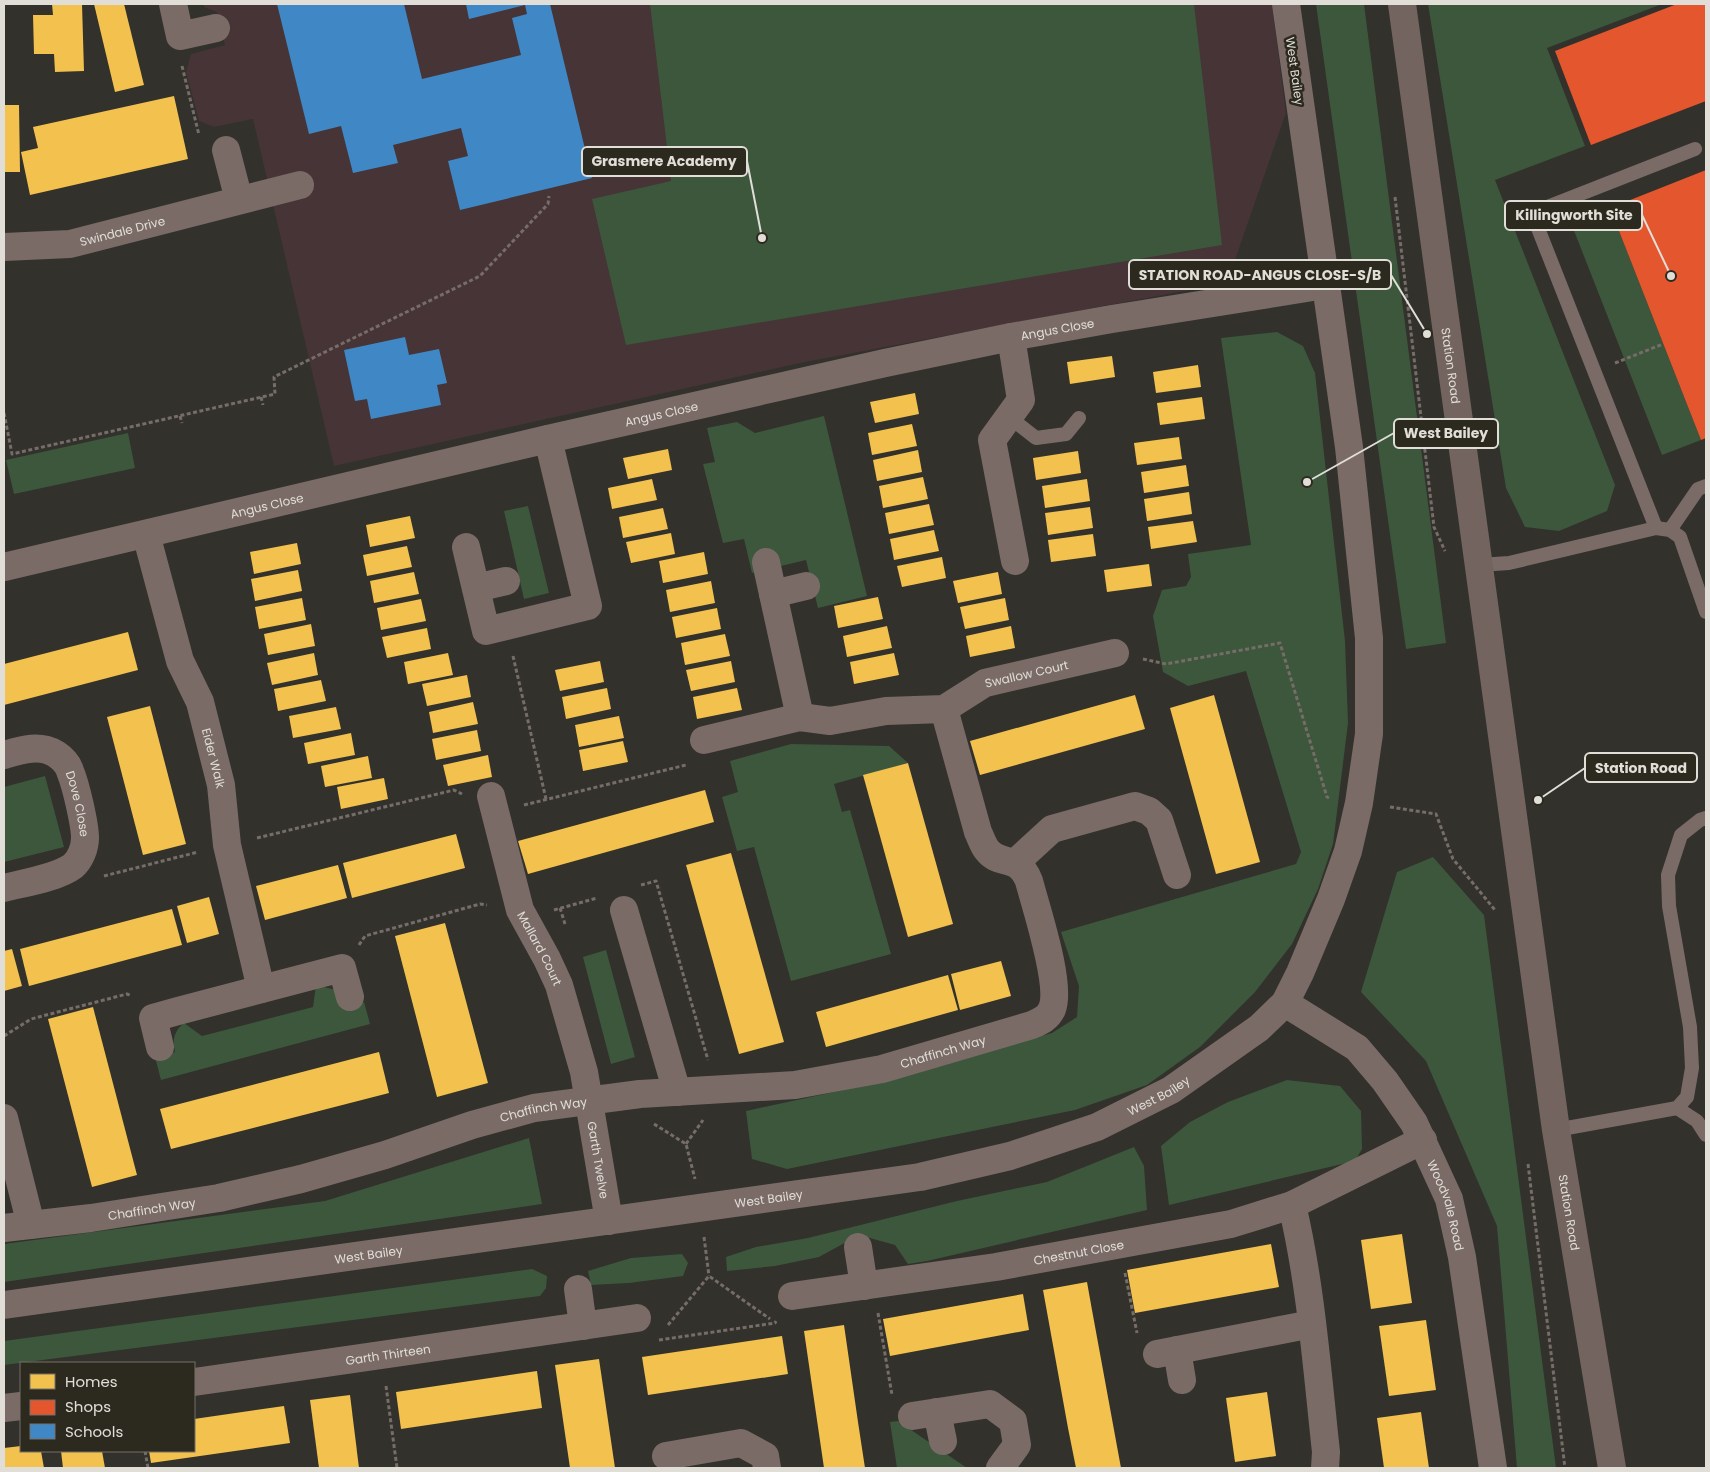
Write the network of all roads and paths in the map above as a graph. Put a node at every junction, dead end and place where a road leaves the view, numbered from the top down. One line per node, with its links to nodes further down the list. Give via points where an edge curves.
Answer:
1 (173, 4): 5 (street)
2 (1286, 4): 13 (street, West Bailey)
3 (1402, 4): 33 (main road, Station Road)
4 (216, 28): 5 (street)
5 (180, 36): 6 (path, via 177,46)
6 (200, 140)
7 (1694, 149): 16 (lane, via 1532,213)
8 (226, 150): 11 (street)
9 (300, 185): 11 (street, Swindale Drive)
10 (549, 196): 17 (path, via 548,204 480,276 274,377 275,394)
11 (239, 200): 12 (street, Swindale Drive, via 70,244)
12 (4, 247)
13 (1325, 285): 14 (street, Angus Close); 47 (street, West Bailey, via 1349,447 1369,638 1369,734)
14 (1011, 337): 21 (street, via 1022,400); 25 (street, Angus Close)
15 (1663, 344): 16 (path)
16 (1594, 371): 27 (lane)
17 (261, 398): 18 (path); 20 (path)
18 (263, 405)
19 (4, 413): 24 (path)
20 (180, 416): 23 (path); 24 (path, via 12,454)
21 (1009, 417): 22 (lane, via 1036,438 1066,434); 31 (street, via 992,440)
22 (1079, 418)
23 (182, 423)
24 (5, 426)
25 (548, 439): 29 (street, Angus Close); 40 (street, via 588,606)
26 (1706, 486): 28 (lane, via 1698,489)
27 (1656, 528): 28 (lane); 33 (lane, via 1509,562)
28 (1670, 530): 39 (lane, via 1680,537)
29 (146, 534): 34 (street, Angus Close); 57 (street, Eider Walk, via 180,661 200,702 219,776 227,845)
30 (466, 547): 37 (street)
31 (1015, 560)
32 (766, 562): 38 (street)
33 (1479, 565): 68 (main road, Station Road)
34 (4, 566)
35 (506, 581): 37 (street)
36 (806, 586): 38 (street)
37 (476, 588): 40 (street, via 486,631)
38 (772, 594): 43 (street)
39 (1706, 612)
40 (507, 626): 46 (path)
41 (1115, 653): 42 (street, Swallow Court, via 985,683); 47 (path, via 1166,664 1280,643 1327,797)
42 (944, 709): 43 (street, via 886,710 830,720); 50 (street, via 978,832 987,850 998,859)
43 (800, 717): 44 (street)
44 (704, 740): 46 (path, via 708,760)
45 (4, 755): 52 (street, Dove Close, via 26,749 43,749 63,760 70,770 85,840 74,865 60,873)
46 (546, 799): 48 (path)
47 (1359, 803): 55 (path, via 1436,814 1453,859); 59 (street, West Bailey, via 1348,851 1331,899)
48 (493, 804): 65 (street, Mallard Court, via 520,910 559,985)
49 (1706, 818): 66 (lane, via 1681,835 1668,875 1669,906 1690,1027 1692,1068 1687,1097)
50 (1014, 863): 51 (street, via 1052,829 1135,806 1149,811 1159,820); 63 (street, Chaffinch Way, via 1025,872 1029,881 1054,974 1055,994 1046,1018 1032,1025 882,1069 795,1084)
51 (1177, 875)
52 (4, 888)
53 (560, 908): 56 (path)
54 (624, 910): 63 (street)
55 (1495, 910)
56 (566, 927)
57 (261, 989): 58 (street, via 342,968); 60 (street)
58 (350, 997)
59 (1285, 1003): 70 (street, Woodvale Road, via 1357,1048 1385,1081); 73 (street, West Bailey, via 1259,1028 1171,1090 1097,1127 1010,1156 920,1178)
60 (178, 1011): 61 (path, via 128,994 31,1019); 62 (street, via 152,1018)
61 (4, 1036)
62 (160, 1047)
63 (678, 1092): 64 (street, Chaffinch Way)
64 (640, 1094): 65 (street, Chaffinch Way); 71 (path, via 648,1120)
65 (590, 1101): 73 (street, Garth Twelve); 74 (street, Chaffinch Way, via 534,1108 301,1179 219,1198)
66 (1677, 1108): 68 (lane); 69 (lane, via 1697,1121)
67 (4, 1118): 74 (street)
68 (1556, 1130): 105 (main road, Station Road)
69 (1706, 1135)
70 (1423, 1140): 72 (street, Chestnut Close); 104 (street, Woodvale Road, via 1449,1199 1462,1257)
71 (686, 1144)
72 (1292, 1205): 76 (street, Chestnut Close, via 1231,1224); 84 (street, via 1301,1243)
73 (610, 1221): 81 (street, West Bailey)
74 (31, 1225): 75 (street, Chaffinch Way)
75 (4, 1228)
76 (1120, 1245): 78 (street, Chestnut Close); 88 (path, via 1139,1344)
77 (858, 1247): 78 (street)
78 (868, 1286): 80 (street, Chestnut Close); 94 (path, via 894,1406)
79 (578, 1289): 85 (street)
80 (792, 1296): 83 (path)
81 (4, 1305)
82 (636, 1318): 85 (street, Garth Thirteen)
83 (775, 1323): 86 (path, via 709,1276); 87 (path, via 654,1340)
84 (1312, 1324): 88 (street); 103 (street)
85 (583, 1326): 89 (street, Garth Thirteen)
86 (666, 1326)
87 (660, 1333)
88 (1167, 1352): 90 (street)
89 (381, 1355): 91 (street, Garth Thirteen); 100 (path)
90 (1182, 1380)
91 (195, 1382)
92 (20, 1406): 93 (street)
93 (4, 1408)
94 (924, 1414): 95 (street); 102 (street, via 990,1404 1013,1421 1017,1445)
95 (943, 1441)
96 (145, 1452): 99 (path)
97 (666, 1456): 98 (street)
98 (697, 1460): 101 (street, via 741,1443 765,1456)
99 (148, 1468)
100 (397, 1468)
101 (767, 1468)
102 (1000, 1468)
103 (1326, 1468)
104 (1493, 1468)
105 (1612, 1468)

